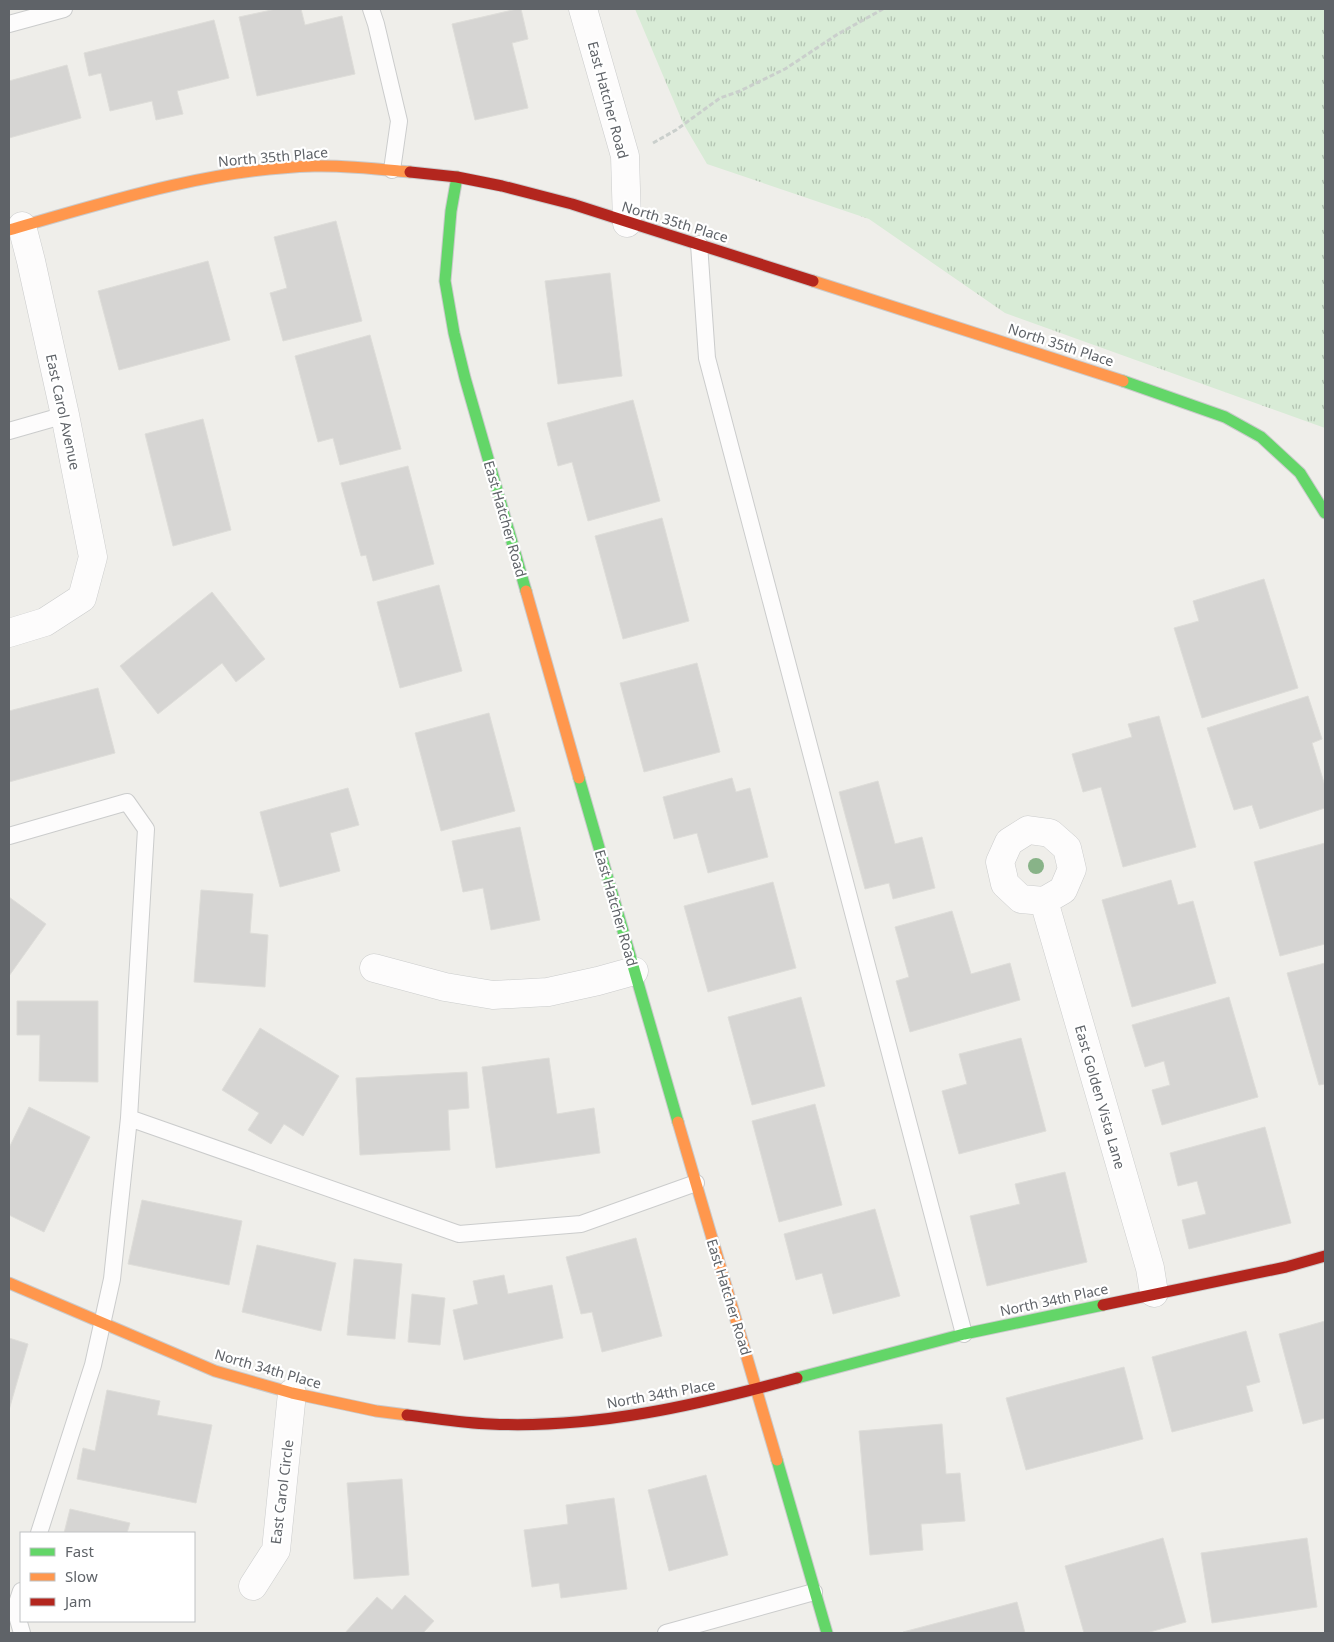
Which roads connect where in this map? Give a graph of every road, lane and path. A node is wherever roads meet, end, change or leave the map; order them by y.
1 (64, 9) edge
2 (371, 9) edge
3 (583, 9) edge
4 (883, 9) edge
5 (9, 24) edge
6 (625, 156) junction
7 (392, 170) junction
8 (457, 177) junction
9 (628, 223) junction
10 (15, 228) edge
11 (700, 244) junction
12 (65, 416) junction
13 (9, 432) edge
14 (1325, 513) edge
15 (9, 632) edge
16 (9, 836) edge
17 (1044, 901) dead end
18 (374, 968) dead end
19 (634, 971) junction
20 (129, 1118) junction
21 (696, 1183) junction
22 (1325, 1256) edge
23 (9, 1283) edge
24 (1154, 1293) junction
25 (103, 1322) junction
26 (964, 1334) junction
27 (756, 1388) junction
28 (292, 1393) junction
29 (40, 1532) edge
30 (253, 1586) dead end
31 (814, 1592) junction
32 (20, 1594) edge
33 (22, 1633) edge
34 (666, 1633) edge
35 (827, 1633) edge

1 - 5 lane
2 - 7 lane
3 - 6 street, East Hatcher Road
4 - 6 path
6 - 9 street, East Hatcher Road
7 - 8 street, North 35th Place
7 - 10 street, North 35th Place
8 - 9 street, North 35th Place
8 - 19 street, East Hatcher Road
9 - 11 street, North 35th Place
10 - 12 street, East Carol Avenue
11 - 14 street, North 35th Place
11 - 26 lane
12 - 13 lane
12 - 15 street, East Carol Avenue
16 - 20 lane
17 - 24 street, East Golden Vista Lane
18 - 19 street
19 - 21 street, East Hatcher Road
20 - 21 lane
20 - 25 lane
21 - 27 street, East Hatcher Road
22 - 24 street, North 34th Place
23 - 25 street, North 34th Place
24 - 26 street, North 34th Place
25 - 28 street, North 34th Place
25 - 29 lane
26 - 27 street, North 34th Place
27 - 28 street, North 34th Place
27 - 31 street, East Hatcher Road
28 - 30 street, East Carol Circle
31 - 34 lane
31 - 35 street, East Hatcher Road
32 - 33 lane

